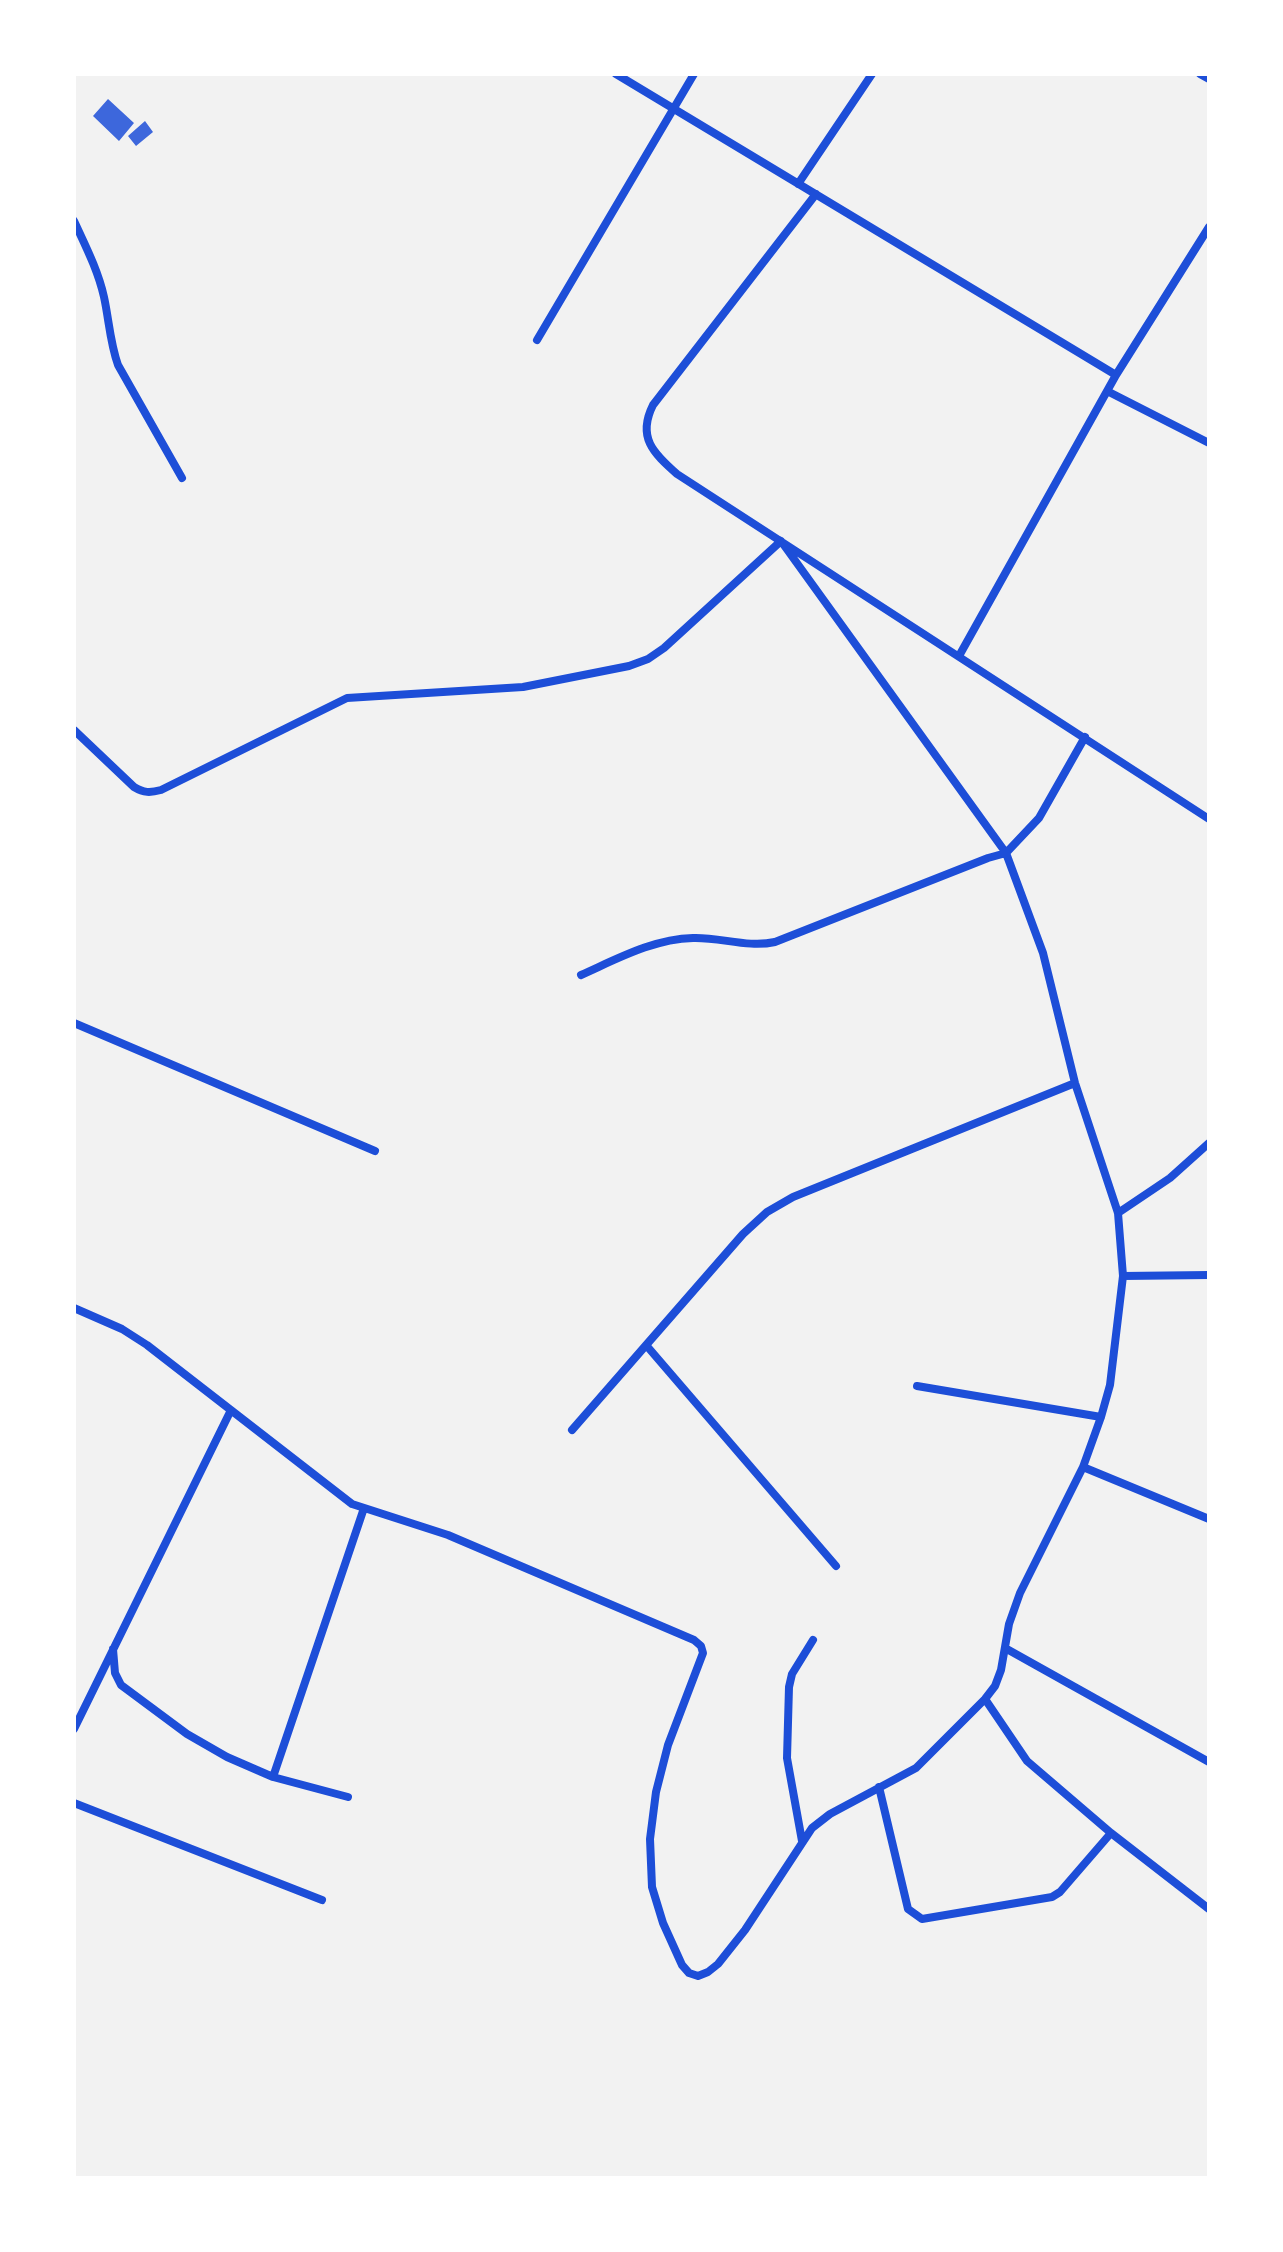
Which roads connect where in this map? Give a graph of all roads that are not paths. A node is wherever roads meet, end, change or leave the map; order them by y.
1 (616, 74) edge
2 (694, 74) edge
3 (872, 74) edge
4 (1200, 74) edge
5 (1209, 79) edge
6 (673, 109) junction
7 (798, 184) junction
8 (816, 194) junction
9 (74, 221) edge
10 (1209, 227) edge
11 (537, 340) dead end
12 (1116, 375) junction
13 (1107, 391) junction
14 (1209, 443) edge
15 (182, 478) dead end
16 (781, 541) junction
17 (959, 656) junction
18 (74, 730) edge
19 (1085, 737) junction
20 (1209, 819) edge
21 (1006, 853) junction
22 (581, 975) dead end
23 (74, 1023) edge
24 (1075, 1083) junction
25 (1209, 1143) edge
26 (375, 1151) dead end
27 (1118, 1213) junction
28 (1209, 1275) edge
29 (1123, 1276) junction
30 (74, 1308) edge
31 (646, 1345) junction
32 (917, 1386) dead end
33 (231, 1410) junction
34 (1101, 1417) junction
35 (572, 1430) dead end
36 (1083, 1467) junction
37 (364, 1508) junction
38 (1209, 1519) edge
39 (836, 1566) dead end
40 (813, 1640) dead end
41 (1005, 1648) junction
42 (113, 1649) junction
43 (985, 1699) junction
44 (74, 1729) edge
45 (1209, 1762) edge
46 (273, 1777) junction
47 (879, 1787) junction
48 (348, 1797) dead end
49 (74, 1803) edge
50 (1111, 1833) junction
51 (802, 1841) junction
52 (322, 1900) dead end
53 (1209, 1909) edge

1 - 6 street
2 - 6 street
3 - 7 street
4 - 5 street
6 - 7 street
6 - 11 street
7 - 8 street
8 - 12 street
8 - 16 street
9 - 15 street
10 - 12 street
12 - 13 street
13 - 14 street
13 - 17 street
16 - 17 street
16 - 18 street
16 - 21 street
17 - 19 street
19 - 20 street
19 - 21 street
21 - 22 street
21 - 24 street
23 - 26 street
24 - 27 street
24 - 31 street
25 - 27 street
27 - 29 street
28 - 29 street
29 - 34 street
30 - 33 street
31 - 35 street
31 - 39 street
32 - 34 street
33 - 37 street
33 - 42 street
34 - 36 street
36 - 38 street
36 - 41 street
37 - 46 street
37 - 51 street
40 - 51 street
41 - 43 street
41 - 45 street
42 - 44 street
42 - 46 street
43 - 47 street
43 - 50 street
46 - 48 street
47 - 50 street
47 - 51 street
49 - 52 street
50 - 53 street

